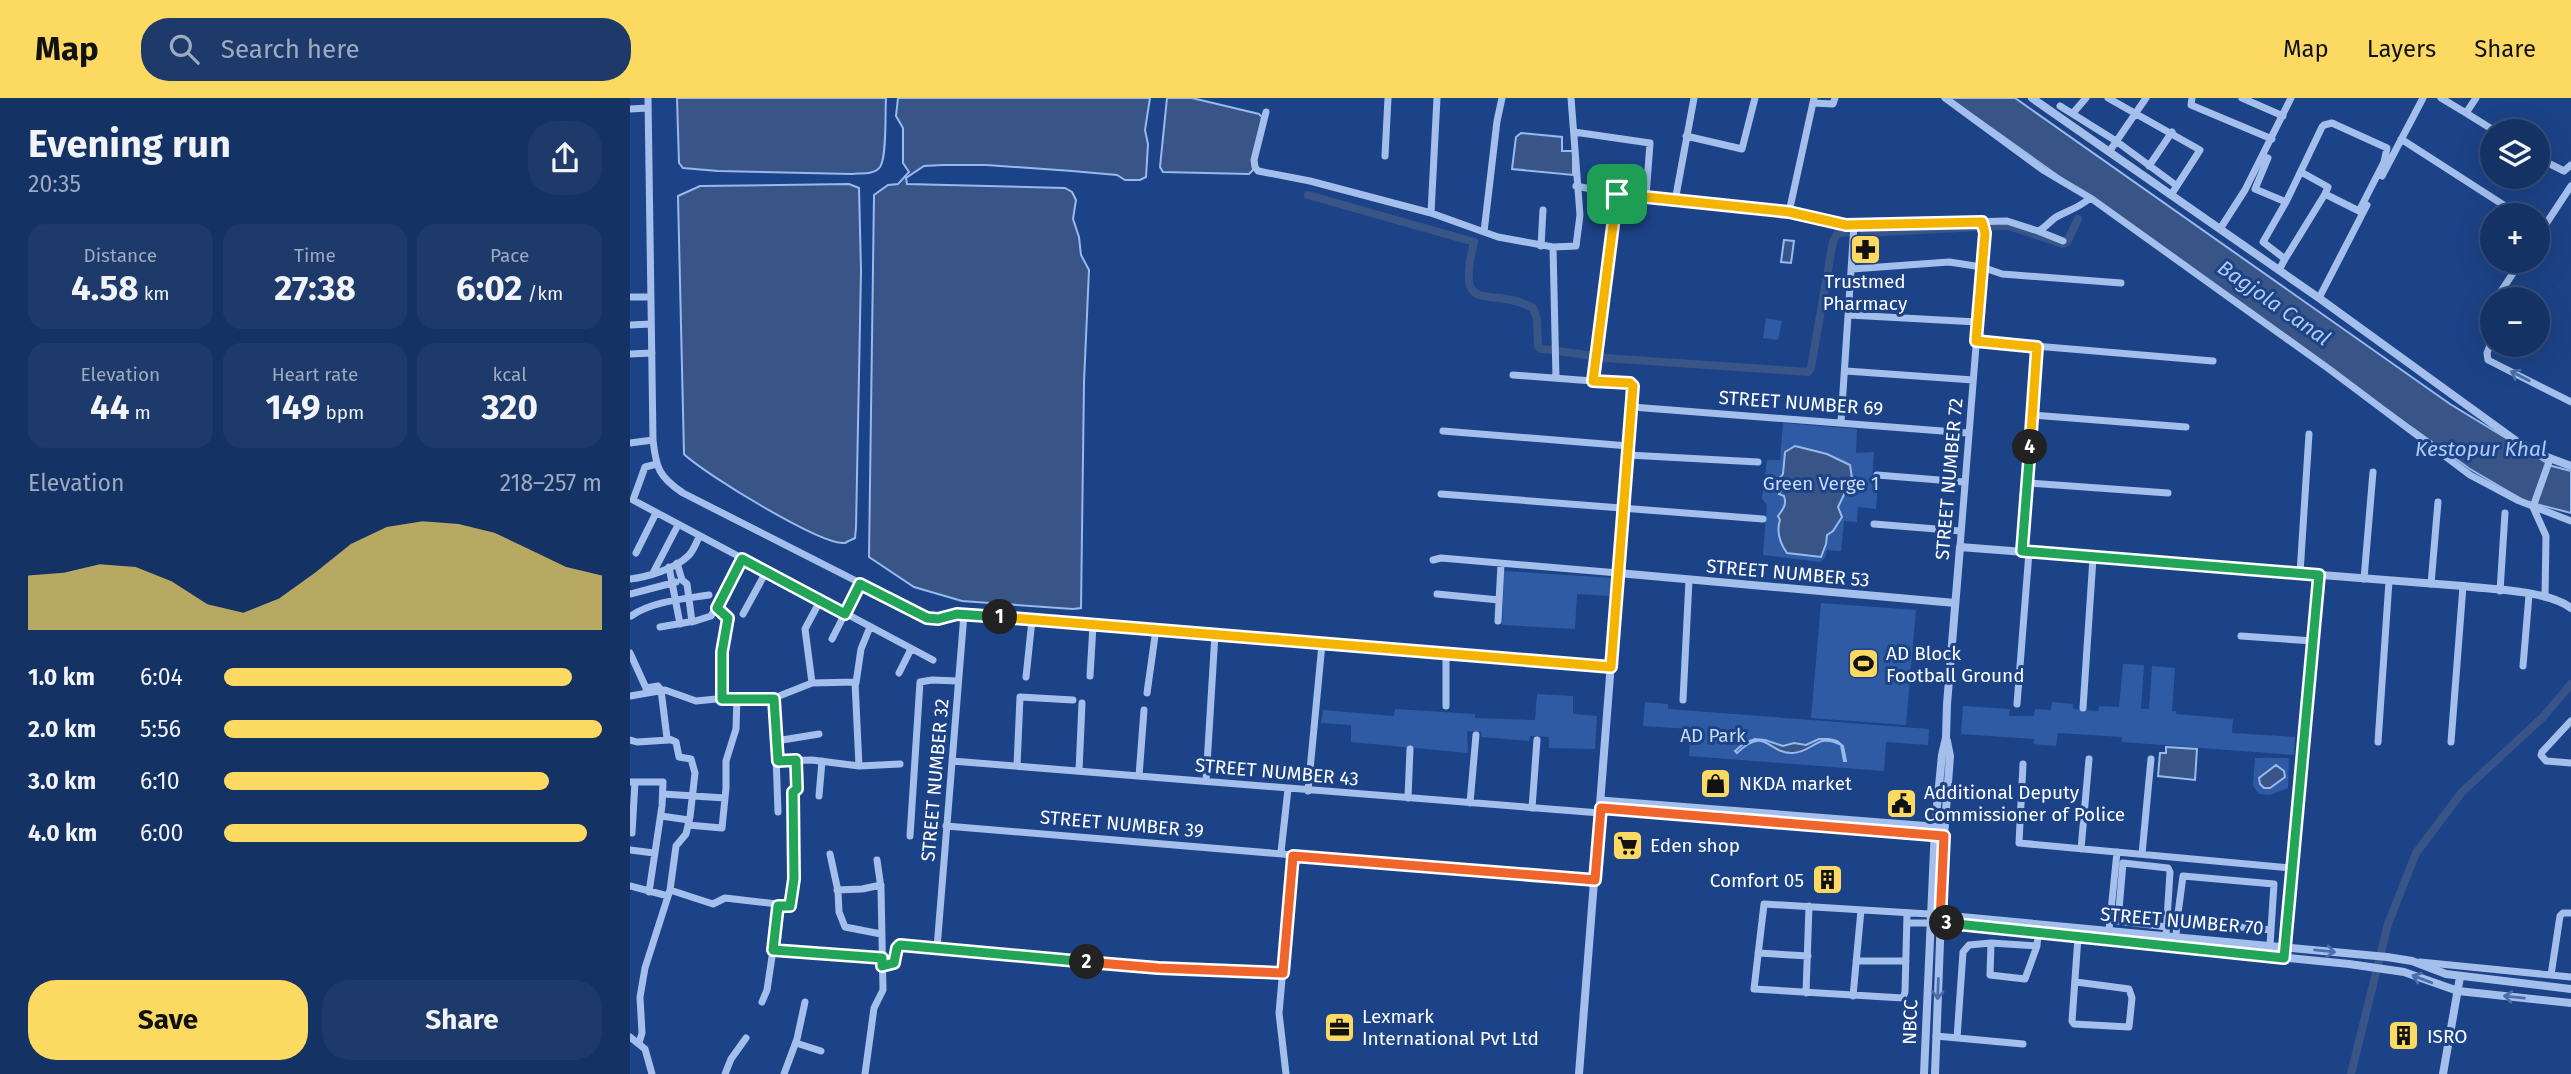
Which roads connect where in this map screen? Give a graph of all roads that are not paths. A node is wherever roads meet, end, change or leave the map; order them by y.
1 (648, 98) edge
2 (1388, 98) edge
3 (1437, 98) edge
4 (1502, 98) edge
5 (1571, 98) edge
6 (1694, 98) edge
7 (1755, 98) edge
8 (1835, 98) edge
9 (1945, 98) edge
10 (2032, 98) edge
11 (2086, 98) edge
12 (2108, 98) edge
13 (2146, 98) edge
14 (2192, 98) edge
15 (2242, 98) edge
16 (2291, 98) edge
17 (2423, 98) edge
18 (2441, 98) edge
19 (2476, 98) edge
20 (1814, 101) edge
21 (2062, 102) edge
22 (648, 108) junction
23 (630, 109) edge
24 (1266, 112) dead end
25 (2073, 113) junction
26 (2137, 113) junction
27 (2466, 113) junction
28 (2056, 115) junction
29 (2283, 116) junction
30 (2480, 122) edge
31 (1574, 132) junction
32 (2172, 132) junction
33 (1686, 136) junction
34 (2272, 139) junction
35 (2402, 139) junction
36 (2116, 141) junction
37 (2109, 152) junction
38 (1385, 156) dead end
39 (2268, 158) dead end
40 (2550, 164) edge
41 (2571, 165) edge
42 (2149, 166) junction
43 (2301, 172) junction
44 (1576, 186) junction
45 (2177, 186) junction
46 (2571, 186) edge
47 (1617, 194) junction
48 (2325, 194) junction
49 (2171, 195) junction
50 (1646, 197) junction
51 (2090, 198) junction
52 (1675, 201) junction
53 (2286, 202) junction
54 (2501, 203) edge
55 (1543, 210) dead end
56 (1789, 212) junction
57 (1431, 213) junction
58 (2550, 218) edge
59 (1982, 222) junction
60 (1854, 225) junction
61 (2220, 229) junction
62 (2038, 231) junction
63 (1484, 232) junction
64 (2063, 241) dead end
65 (2263, 242) junction
66 (1541, 246) junction
67 (1553, 247) junction
68 (2256, 254) junction
69 (2286, 259) junction
70 (1982, 267) junction
71 (1852, 270) junction
72 (2279, 270) junction
73 (2121, 283) dead end
74 (630, 297) edge
75 (651, 297) junction
76 (2319, 298) junction
77 (1849, 315) junction
78 (1977, 322) junction
79 (651, 324) junction
80 (630, 326) edge
81 (1976, 341) junction
82 (2037, 347) junction
83 (652, 353) junction
84 (630, 354) edge
85 (2488, 357) edge
86 (2213, 360) dead end
87 (1846, 371) junction
88 (1513, 375) dead end
89 (1556, 378) junction
90 (1973, 380) junction
91 (1593, 381) junction
92 (2571, 402) edge
93 (1632, 407) junction
94 (2032, 415) junction
95 (1841, 422) junction
96 (2186, 427) dead end
97 (1443, 431) dead end
98 (1968, 433) junction
99 (2309, 434) dead end
100 (653, 440) junction
101 (630, 443) edge
102 (1629, 446) junction
103 (1628, 455) junction
104 (2550, 458) junction
105 (1758, 462) dead end
106 (657, 464) junction
107 (2571, 466) edge
108 (2373, 471) dead end
109 (1877, 475) dead end
110 (1964, 482) junction
111 (2027, 483) junction
112 (2168, 493) dead end
113 (1441, 494) dead end
114 (2438, 502) dead end
115 (2533, 505) junction
116 (1624, 508) junction
117 (656, 513) junction
118 (2505, 513) dead end
119 (1763, 519) dead end
120 (2571, 521) edge
121 (1874, 524) dead end
122 (678, 525) junction
123 (1961, 531) junction
124 (699, 537) junction
125 (1960, 547) junction
126 (2025, 552) junction
127 (636, 553) dead end
128 (2093, 558) junction
129 (742, 559) junction
130 (1433, 560) dead end
131 (677, 563) junction
132 (1501, 564) junction
133 (669, 567) junction
134 (766, 572) junction
135 (653, 573) junction
136 (1618, 573) junction
137 (2300, 573) junction
138 (2319, 575) junction
139 (630, 579) edge
140 (2364, 579) junction
141 (682, 580) junction
142 (1689, 580) junction
143 (2389, 581) junction
144 (673, 583) junction
145 (860, 584) junction
146 (2433, 584) junction
147 (2463, 586) junction
148 (2500, 591) junction
149 (630, 594) edge
150 (1437, 594) dead end
151 (709, 595) dead end
152 (2529, 595) junction
153 (2545, 597) junction
154 (689, 598) junction
155 (1499, 600) junction
156 (677, 601) junction
157 (820, 601) junction
158 (1955, 603) junction
159 (717, 608) junction
160 (2571, 608) edge
161 (743, 614) dead end
162 (845, 614) junction
163 (631, 615) edge
164 (965, 615) junction
165 (1032, 620) junction
166 (1498, 621) dead end
167 (689, 622) dead end
168 (680, 624) junction
169 (1093, 625) junction
170 (660, 627) dead end
171 (870, 627) junction
172 (1156, 629) junction
173 (1215, 634) junction
174 (2242, 636) dead end
175 (832, 639) dead end
176 (2313, 641) junction
177 (1322, 644) junction
178 (911, 649) junction
179 (630, 653) edge
180 (1446, 654) junction
181 (933, 660) dead end
182 (2522, 666) dead end
183 (1611, 667) junction
184 (900, 673) dead end
185 (1090, 676) dead end
186 (1026, 677) dead end
187 (958, 681) junction
188 (812, 683) junction
189 (855, 684) junction
190 (661, 690) junction
191 (1147, 693) dead end
192 (630, 696) edge
193 (737, 698) junction
194 (722, 699) junction
195 (774, 699) junction
196 (1682, 700) dead end
197 (1073, 701) dead end
198 (1082, 703) dead end
199 (2017, 704) dead end
200 (1446, 706) dead end
201 (2083, 708) dead end
202 (1144, 710) dead end
203 (2571, 721) edge
204 (819, 734) dead end
205 (1476, 735) dead end
206 (630, 740) edge
207 (669, 740) junction
208 (1536, 740) dead end
209 (776, 741) junction
210 (2378, 742) dead end
211 (2451, 742) dead end
212 (1410, 749) dead end
213 (2089, 759) dead end
214 (2151, 759) dead end
215 (796, 760) junction
216 (778, 761) junction
217 (822, 761) junction
218 (952, 761) junction
219 (2571, 763) edge
220 (900, 764) dead end
221 (2023, 764) dead end
222 (859, 766) junction
223 (1017, 766) junction
224 (1079, 771) junction
225 (1139, 776) junction
226 (1206, 781) junction
227 (632, 782) edge
228 (1288, 789) junction
229 (1308, 791) junction
230 (663, 794) junction
231 (693, 794) junction
232 (819, 796) dead end
233 (725, 798) junction
234 (1408, 798) junction
235 (1470, 803) junction
236 (1601, 807) junction
237 (1532, 808) junction
238 (778, 812) dead end
239 (661, 816) junction
240 (689, 823) junction
241 (946, 825) junction
242 (1940, 831) junction
243 (632, 833) edge
244 (910, 836) dead end
245 (2081, 849) junction
246 (630, 850) edge
247 (1280, 852) junction
248 (2117, 852) junction
249 (654, 853) junction
250 (831, 854) dead end
251 (2142, 854) junction
252 (1293, 856) junction
253 (2194, 859) junction
254 (877, 860) dead end
255 (2120, 863) junction
256 (2276, 866) junction
257 (2291, 868) junction
258 (2193, 876) junction
259 (1595, 880) junction
260 (2274, 884) junction
261 (881, 885) junction
262 (630, 886) edge
263 (837, 890) junction
264 (649, 892) junction
265 (669, 893) junction
266 (778, 906) junction
267 (1809, 906) junction
268 (1861, 910) junction
269 (2571, 913) edge
270 (1907, 918) junction
271 (1929, 918) junction
272 (1940, 918) junction
273 (2177, 921) junction
274 (2109, 930) junction
275 (2271, 930) junction
276 (2166, 931) junction
277 (2038, 933) junction
278 (881, 934) junction
279 (2176, 936) junction
280 (2078, 937) junction
281 (1991, 943) junction
282 (2270, 945) junction
283 (2037, 946) junction
284 (2285, 947) junction
285 (937, 948) junction
286 (773, 950) junction
287 (1758, 953) junction
288 (1808, 956) junction
289 (2284, 958) junction
290 (1856, 961) junction
291 (1906, 961) junction
292 (2412, 961) junction
293 (882, 962) junction
294 (1283, 973) junction
295 (2551, 975) junction
296 (2460, 977) junction
297 (2571, 977) edge
298 (2076, 982) junction
299 (2571, 989) edge
300 (2458, 991) junction
301 (1806, 993) junction
302 (1853, 996) junction
303 (762, 1002) dead end
304 (805, 1002) dead end
305 (2571, 1003) edge
306 (1936, 1035) junction
307 (630, 1037) edge
308 (746, 1038) dead end
309 (1957, 1038) junction
310 (639, 1043) junction
311 (796, 1043) junction
312 (2023, 1044) dead end
313 (821, 1051) dead end
314 (652, 1074) edge
315 (725, 1074) edge
316 (784, 1074) edge
317 (865, 1074) edge
318 (1286, 1074) edge
319 (1579, 1074) edge
320 (1924, 1074) edge
321 (1935, 1074) edge
322 (2443, 1074) edge

1 - 22 street
2 - 38 street
3 - 57 street
4 - 63 street
5 - 31 street
6 - 33 street
7 - 33 street
8 - 20 street
9 - 51 street
10 - 28 street
11 - 25 street
12 - 26 street
13 - 26 street
14 - 34 street
15 - 29 street
16 - 29 street
17 - 35 street
18 - 27 street
19 - 27 street
20 - 56 street
21 - 25 street
21 - 28 street
22 - 23 street
22 - 75 street
24 - 57 street
25 - 36 street
26 - 32 street
26 - 36 street
27 - 30 street
28 - 37 street
29 - 34 street
31 - 44 street
31 - 50 street
32 - 42 street
32 - 45 street
33 - 52 street
34 - 61 street
35 - 54 street
35 - 76 street
36 - 37 street
36 - 42 street
37 - 49 street
39 - 53 street
40 - 41 street
42 - 45 street
43 - 48 street
43 - 48 street
43 - 53 street
44 - 47 street
44 - 67 street
45 - 49 street
46 - 58 street
47 - 50 street
47 - 91 street
48 - 69 street
49 - 61 street
50 - 52 street
51 - 62 street
51 - 115 street
52 - 56 street
53 - 65 street
55 - 66 street
56 - 60 street
57 - 63 street
59 - 60 street
59 - 62 street
59 - 70 street, STREET NUMBER 72
60 - 71 street
61 - 68 street
62 - 64 street
63 - 66 street
65 - 68 street
65 - 69 street
66 - 67 street
67 - 89 street
68 - 72 street
69 - 72 street
70 - 71 street
70 - 73 street
70 - 78 street, STREET NUMBER 72
71 - 77 street
72 - 76 street
74 - 75 street
75 - 79 street
76 - 104 street
77 - 78 street
77 - 87 street
78 - 81 street, STREET NUMBER 72
79 - 80 street
79 - 83 street
81 - 82 street
81 - 90 street, STREET NUMBER 72
82 - 86 street
82 - 94 street
83 - 84 street
83 - 100 street
92 -> 85 street
87 - 90 street
87 - 95 street
88 - 89 street
89 - 91 street
90 - 98 street, STREET NUMBER 72
91 - 93 street
93 - 95 street, STREET NUMBER 69
93 - 102 street
94 - 96 street
94 - 111 street
95 - 98 street, STREET NUMBER 69
97 - 102 street
98 - 110 street, STREET NUMBER 72
99 - 137 street
100 - 101 street
100 - 106 street
102 - 103 street
103 - 105 street
103 - 116 street
104 - 107 street
104 - 115 street
106 - 117 street
106 - 145 street
108 - 140 street
109 - 110 street
110 - 123 street, STREET NUMBER 72
111 - 112 street
111 - 126 street
113 - 116 street
114 - 146 street
115 - 120 street
115 - 153 street
116 - 119 street
116 - 136 street
117 - 122 street
117 - 127 street
118 - 148 street
121 - 123 street
122 - 124 street
122 - 135 street
123 - 125 street, STREET NUMBER 72
124 - 129 street
124 - 131 street
125 - 126 street
125 - 158 street, STREET NUMBER 72
126 - 128 street
126 - 199 street
128 - 137 street
128 - 201 street
129 - 134 street
129 - 159 street
130 - 132 street
131 - 133 street
131 - 141 street
132 - 136 street
132 - 155 street
133 - 135 street
133 - 144 street
134 - 157 street
134 - 161 street
135 - 139 street
136 - 142 street, STREET NUMBER 53
136 - 183 street
137 - 138 street
138 - 140 street
138 - 176 street
140 - 143 street
141 - 144 street
141 - 154 street
142 - 158 street, STREET NUMBER 53
142 - 196 street
143 - 146 street
143 - 210 street
144 - 149 street
144 - 156 street
145 - 162 street
145 - 164 street
146 - 147 street
147 - 148 street
147 - 211 street
148 - 152 street
150 - 155 street
151 - 154 street
152 - 153 street
152 - 182 street
153 - 160 street
154 - 156 street
154 - 159 street
155 - 166 street
156 - 163 street
156 - 168 street
157 - 162 street
157 - 188 street
158 - 242 street, STREET NUMBER 72
159 - 194 street
162 - 171 street
162 - 175 street
164 - 165 street
164 - 187 street, STREET NUMBER 32
165 - 169 street
165 - 186 street
167 - 168 street
168 - 170 street
169 - 172 street
169 - 185 street
171 - 178 street
171 - 189 street
172 - 173 street
172 - 191 street
173 - 177 street
173 - 226 street
174 - 176 street
176 - 257 street
177 - 180 street
177 - 229 street
178 - 181 street
178 - 184 street
179 - 190 street
180 - 183 street
180 - 200 street
183 - 236 street
187 - 218 street, STREET NUMBER 32
187 - 244 street
188 - 189 street
188 - 195 street
189 - 222 street
190 - 192 street
190 - 194 street
190 - 207 street
193 - 194 street
193 - 195 street
193 - 233 street
195 - 209 street
197 - 223 street
198 - 224 street
202 - 225 street
203 - 219 street
204 - 209 street
205 - 235 street
206 - 207 street
207 - 231 street
208 - 237 street
209 - 216 street
212 - 234 street
213 - 245 street
214 - 251 street
215 - 216 street
215 - 217 street
215 - 266 street
216 - 238 street
217 - 222 street
217 - 232 street
218 - 223 street, STREET NUMBER 43
218 - 241 street, STREET NUMBER 32
220 - 222 street
221 - 245 street
223 - 224 street, STREET NUMBER 43
224 - 225 street, STREET NUMBER 43
225 - 226 street, STREET NUMBER 43
226 - 228 street, STREET NUMBER 43
227 - 230 street
227 - 243 street
228 - 229 street, STREET NUMBER 43
228 - 247 street
229 - 234 street, STREET NUMBER 43
230 - 231 street
230 - 239 street
231 - 233 street
231 - 240 street
233 - 240 street
234 - 235 street, STREET NUMBER 43
235 - 237 street, STREET NUMBER 43
236 - 237 street, STREET NUMBER 43
236 - 242 street, STREET NUMBER 43
236 - 259 street
239 - 240 street
239 - 249 street
240 - 265 street
241 - 247 street, STREET NUMBER 39
241 - 285 street, STREET NUMBER 32
242 - 271 street, NBCC
242 - 272 street
245 - 248 street
246 - 249 street
247 - 252 street, STREET NUMBER 39
248 - 251 street
248 - 255 street
249 - 264 street
250 - 263 street
251 - 253 street
252 - 259 street, STREET NUMBER 39
252 - 294 street
253 - 256 street
253 - 258 street
254 - 261 street
255 - 274 street
255 - 276 street
255 - 276 street
256 - 257 street
256 - 260 street
257 - 284 street
258 - 260 street
258 - 273 street
259 - 319 street
260 - 275 street
261 - 263 street
261 - 278 street
262 - 264 street
263 - 278 street
264 - 265 street
265 - 266 street
265 - 310 street
266 - 286 street
267 - 268 street
267 - 287 street
267 - 288 street
268 - 270 street
268 - 290 street
269 - 295 street
270 - 271 street
270 - 291 street
271 - 272 street, STREET NUMBER 70
271 - 320 street, NBCC
272 - 274 street, STREET NUMBER 70
272 - 277 street, STREET NUMBER 70
272 -> 306 street
273 - 275 street
273 - 279 street
274 - 276 street, STREET NUMBER 70
275 - 282 street
276 - 279 street, STREET NUMBER 70
277 - 280 street, STREET NUMBER 70
277 - 283 street
278 - 293 street
279 - 282 street, STREET NUMBER 70
280 - 289 street, STREET NUMBER 70
280 - 298 street
281 - 283 street
281 - 283 street
281 - 309 street
282 - 284 street, STREET NUMBER 70
284 - 289 street
284 -> 292 street, STREET NUMBER 70
285 - 293 street
285 - 294 street
286 - 293 street
286 - 303 street
287 - 288 street
287 - 301 street
288 - 301 street
300 -> 289 street, STREET NUMBER 70
290 - 291 street
290 - 302 street
291 - 302 street
292 - 295 street
292 - 296 street, STREET NUMBER 70
293 - 317 street
294 - 318 street
295 - 297 street
296 - 299 street, STREET NUMBER 70
296 - 300 street
298 - 298 street
305 -> 300 street, STREET NUMBER 70
300 - 322 street
301 - 302 street
304 - 311 street
306 - 309 street
306 - 321 street
307 - 310 street
308 - 315 street
309 - 312 street
310 - 314 street
311 - 313 street
311 - 316 street

